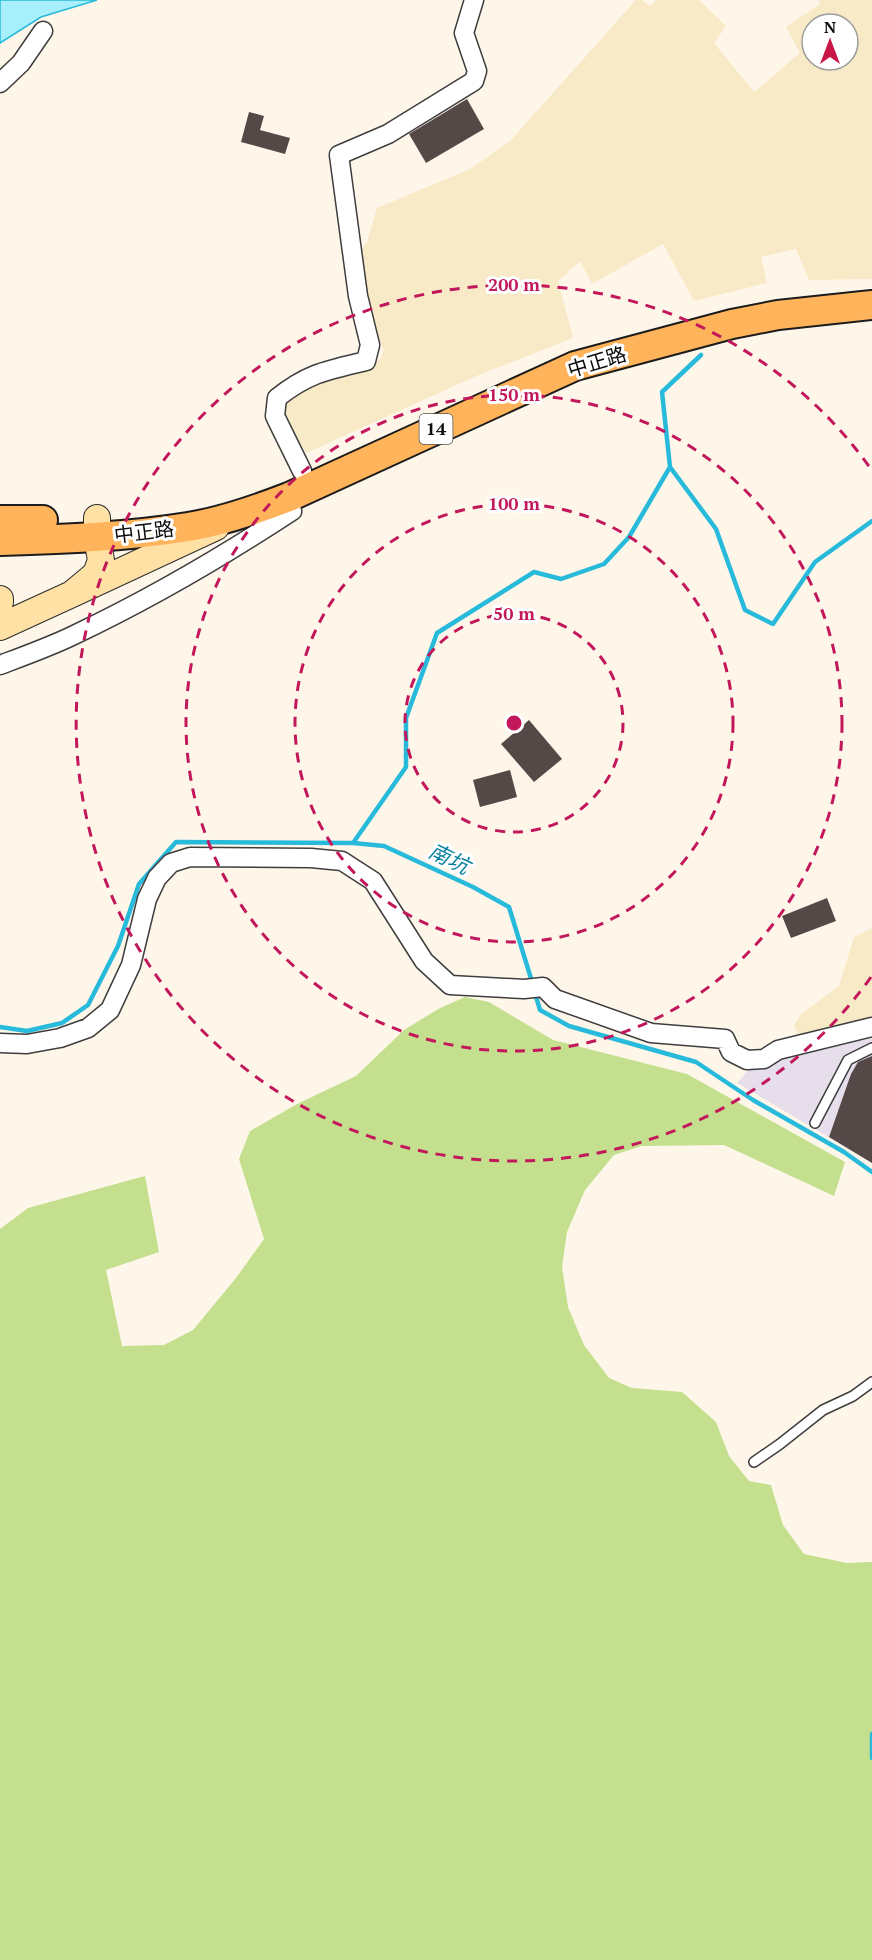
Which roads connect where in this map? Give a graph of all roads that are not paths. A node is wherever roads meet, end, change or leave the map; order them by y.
1 (474, 0) edge
2 (44, 31) dead end
3 (0, 83) edge
4 (872, 285) edge
5 (872, 305) edge
6 (302, 471) junction
7 (289, 497) junction
8 (255, 509) junction
9 (0, 520) edge
10 (97, 528) junction
11 (0, 541) edge
12 (72, 594) junction
13 (0, 627) edge
14 (0, 665) edge
15 (872, 1027) edge
16 (0, 1043) edge
17 (872, 1048) edge
18 (815, 1123) dead end
19 (872, 1382) edge
20 (754, 1462) dead end

1 - 6 street
2 - 3 street
4 - 6 main road, 中正路 / 14
5 - 7 main road, 中正路 / 14
6 - 10 main road, 中正路 / 14
7 - 8 main road, 中正路 / 14
7 - 14 street
8 - 10 main road, 中正路 / 14
8 - 12 street
9 - 10 main road, 中正路 / 14
10 - 11 main road, 中正路 / 14
10 - 12 street, 中正路
12 - 13 street, 中正路
15 - 16 street
17 - 18 lane
19 - 20 lane

